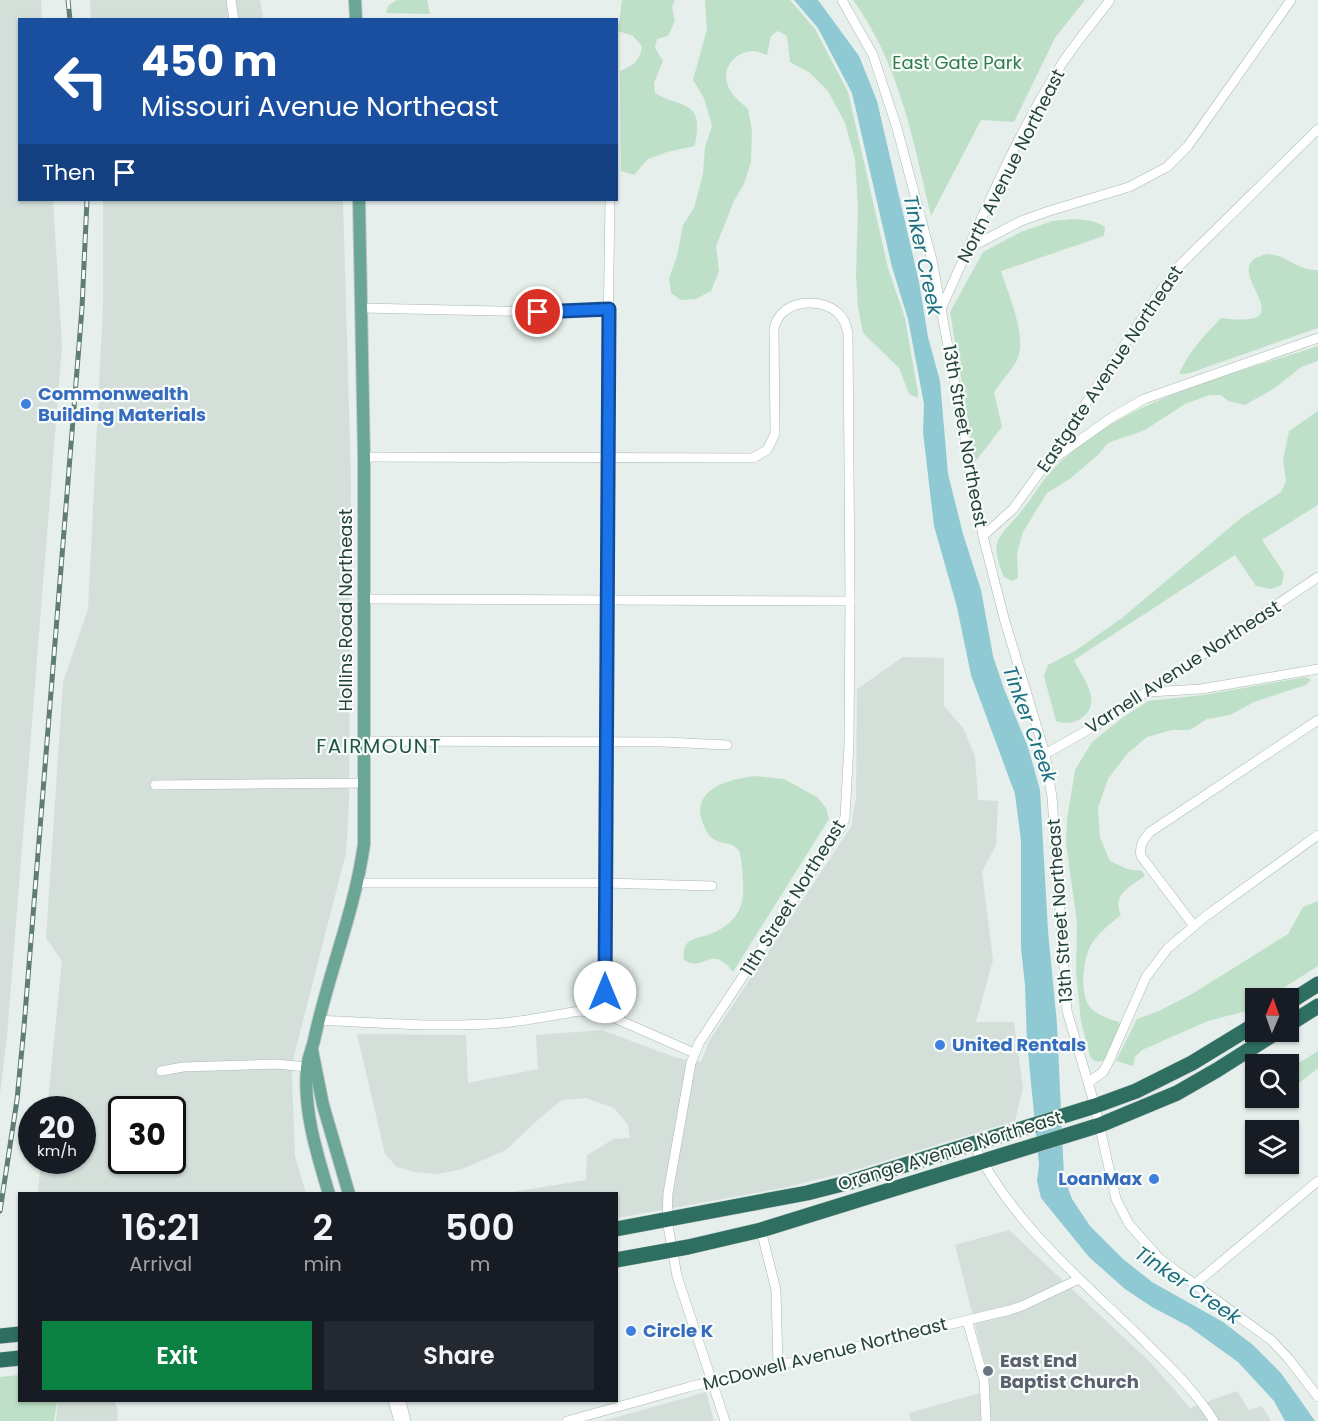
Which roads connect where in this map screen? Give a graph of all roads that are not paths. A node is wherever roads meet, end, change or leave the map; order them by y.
1 (231, 0) edge
2 (356, 0) edge
3 (842, 0) edge
4 (1110, 0) edge
5 (1291, 0) edge
6 (234, 18) edge
7 (356, 18) edge
8 (1318, 129) edge
9 (359, 201) edge
10 (610, 201) edge
11 (969, 248) junction
12 (942, 307) junction
13 (362, 308) junction
14 (609, 309) junction
15 (1318, 338) edge
16 (364, 457) junction
17 (608, 457) junction
18 (1045, 465) junction
19 (983, 536) junction
20 (1318, 577) edge
21 (365, 599) junction
22 (607, 599) junction
23 (850, 601) junction
24 (1318, 669) edge
25 (1145, 693) junction
26 (1318, 720) edge
27 (364, 741) junction
28 (606, 742) junction
29 (727, 745) dead end
30 (1045, 754) junction
31 (364, 783) junction
32 (155, 785) dead end
33 (1318, 835) edge
34 (357, 883) junction
35 (605, 883) junction
36 (712, 886) dead end
37 (1194, 926) junction
38 (1318, 984) edge
39 (1299, 996) edge
40 (1318, 1006) edge
41 (605, 1014) junction
42 (1299, 1018) edge
43 (318, 1020) junction
44 (1245, 1031) edge
45 (1261, 1042) edge
46 (312, 1049) junction
47 (694, 1053) junction
48 (307, 1067) junction
49 (161, 1071) dead end
50 (1089, 1082) junction
51 (1095, 1106) junction
52 (1100, 1125) junction
53 (973, 1143) junction
54 (982, 1162) junction
55 (1318, 1181) edge
56 (328, 1192) edge
57 (348, 1192) edge
58 (667, 1220) junction
59 (618, 1229) edge
60 (761, 1230) junction
61 (672, 1250) junction
62 (618, 1260) edge
63 (1079, 1280) junction
64 (1195, 1284) junction
65 (967, 1320) junction
66 (18, 1334) edge
67 (0, 1336) edge
68 (18, 1358) edge
69 (0, 1360) edge
70 (778, 1365) junction
71 (713, 1381) junction
72 (1317, 1394) edge
73 (393, 1402) edge
74 (400, 1402) edge
75 (399, 1421) edge
76 (406, 1421) edge
77 (567, 1421) edge
78 (725, 1421) edge
79 (986, 1421) edge
80 (1214, 1421) edge

1 - 6 street
2 - 7 main road
3 - 12 street, 13th Street Northeast
4 - 11 street, North Avenue Northeast
5 - 11 street
8 - 18 street, Eastgate Avenue Northeast
9 - 13 main road, Hollins Road Northeast
10 - 14 street
11 - 12 street, North Avenue Northeast
12 - 19 street, 13th Street Northeast
13 - 14 street
13 - 16 main road, Hollins Road Northeast
14 - 17 street
15 - 18 street
16 - 17 street
16 - 21 main road, Hollins Road Northeast
17 - 22 street
17 - 23 street, 11th Street Northeast
18 - 19 street, Eastgate Avenue Northeast
19 - 30 street, 13th Street Northeast
20 - 25 street, Varnell Avenue Northeast
21 - 22 street
21 - 27 main road, Hollins Road Northeast
22 - 23 street
22 - 28 street
23 - 47 street, 11th Street Northeast
24 - 25 street
25 - 30 street, Varnell Avenue Northeast
26 - 37 street
27 - 28 street
27 - 31 main road, Hollins Road Northeast
28 - 29 street
28 - 35 street
30 - 50 street, 13th Street Northeast
31 - 32 street
31 - 34 main road, Hollins Road Northeast
33 - 37 street
34 - 35 street
34 - 43 main road, Hollins Road Northeast
35 - 36 street
35 - 41 street
37 - 50 street
38 - 39 highway
40 - 42 highway
41 - 43 street
41 - 47 street
43 - 46 main road, Hollins Road Northeast
44 - 51 highway, Orange Avenue Northeast
45 - 52 highway, Orange Avenue Northeast
46 - 48 main road, Hollins Road Northeast
46 - 57 main road, Hollins Road Northeast
47 - 58 street, 11th Street Northeast
48 - 49 street
48 - 56 main road, Hollins Road Northeast
50 - 51 street, 13th Street Northeast
51 - 52 street, 13th Street Northeast
51 - 53 highway, Orange Avenue Northeast
52 - 54 highway, Orange Avenue Northeast
52 - 64 street, 13th Street Northeast
53 - 54 street
53 - 58 highway, Orange Avenue Northeast
54 - 60 highway, Orange Avenue Northeast
54 - 63 street
55 - 64 street
58 - 59 highway, Orange Avenue Northeast
58 - 61 street, 11th Street Northeast
60 - 61 highway, Orange Avenue Northeast
60 - 70 street
61 - 62 highway, Orange Avenue Northeast
61 - 71 street, 11th Street Northeast
63 - 65 street, McDowell Avenue Northeast
63 - 80 street
64 - 72 street, 13th Street Northeast
65 - 70 street, McDowell Avenue Northeast
65 - 79 street
66 - 67 highway
68 - 69 highway
70 - 71 street, McDowell Avenue Northeast
71 - 77 street, McDowell Avenue Northeast
71 - 78 street, 11th Street Northeast
73 - 75 street
74 - 76 street

